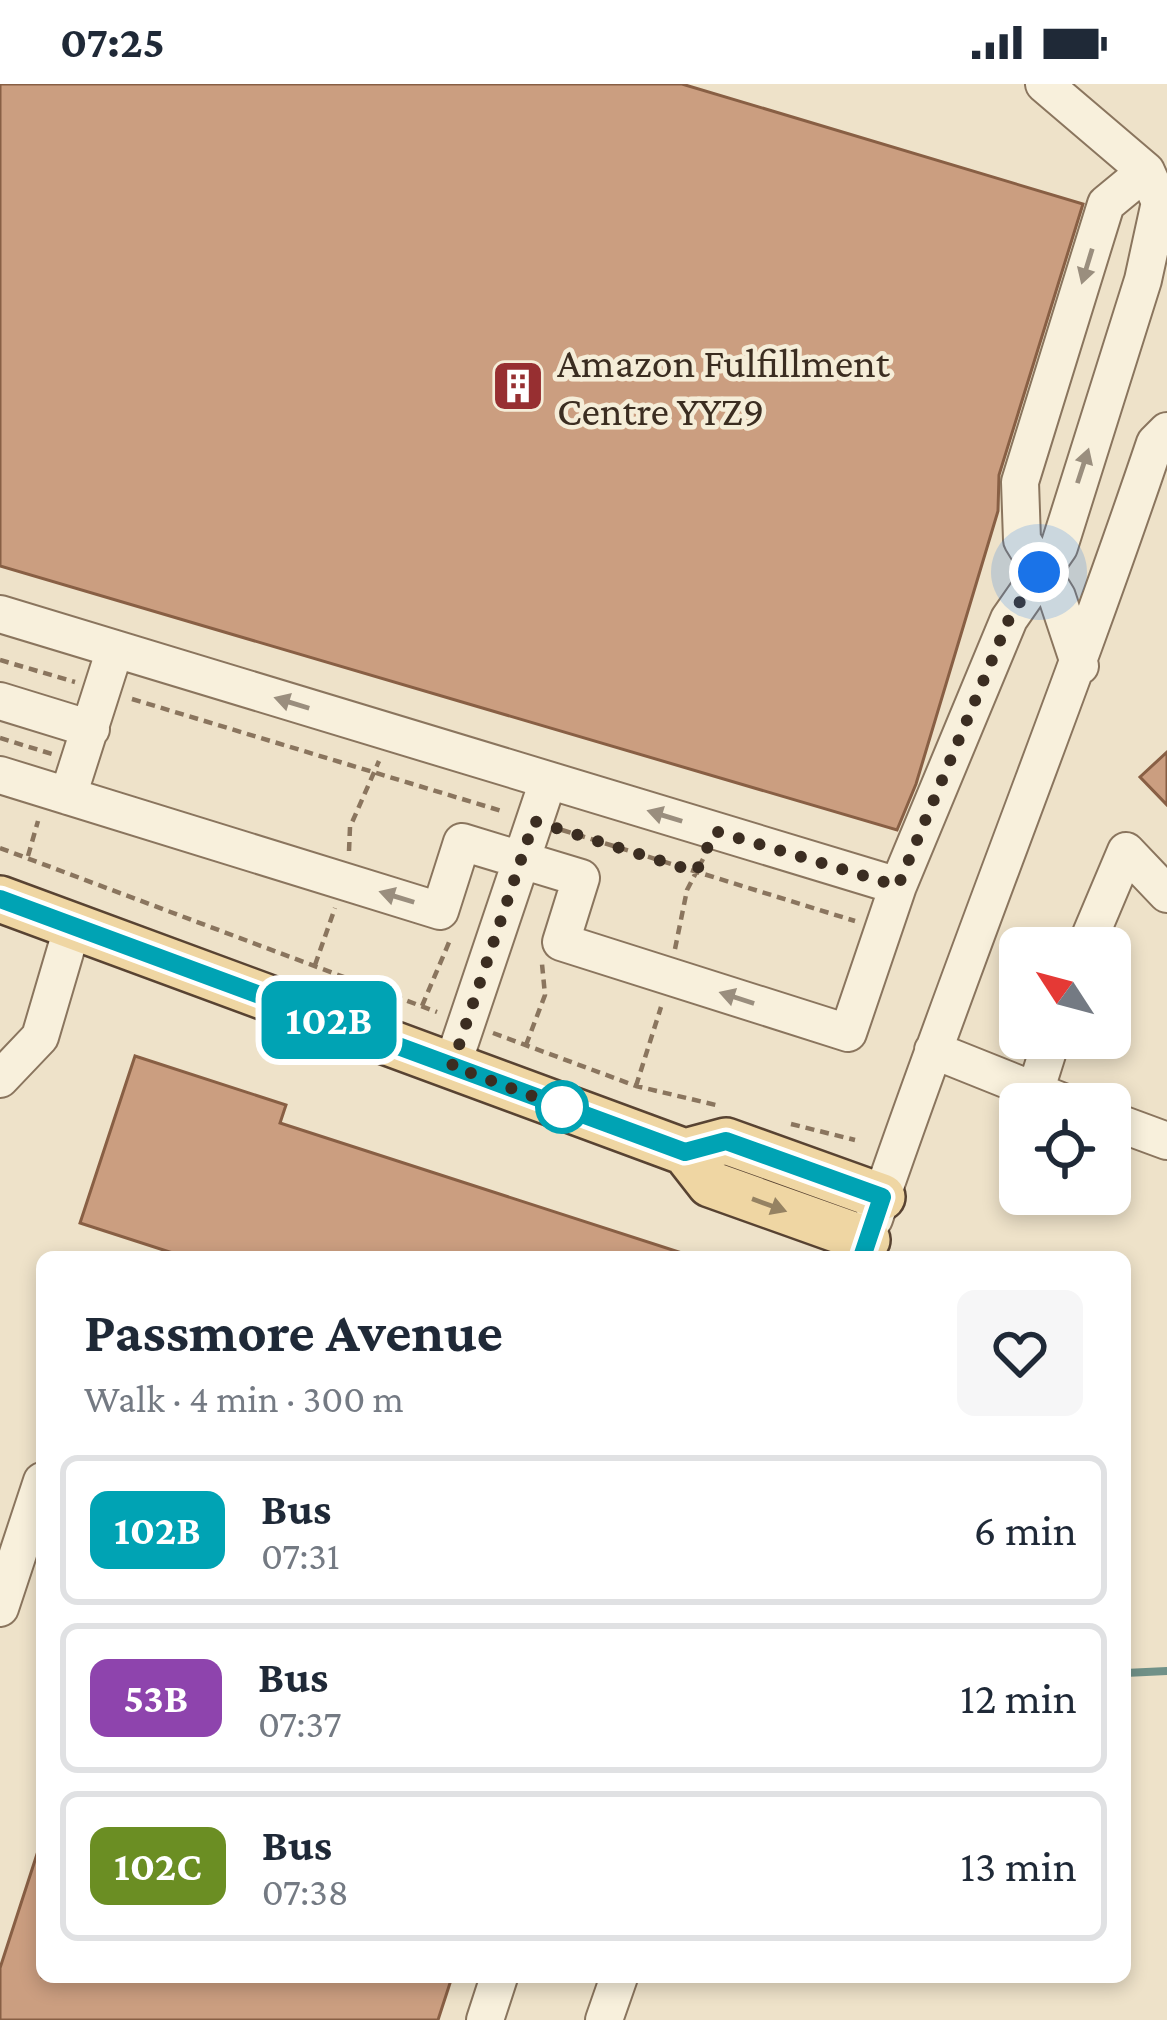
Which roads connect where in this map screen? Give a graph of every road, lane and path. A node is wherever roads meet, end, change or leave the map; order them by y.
1 (1044, 84) edge
2 (1146, 171) junction
3 (1167, 430) edge
4 (1039, 572) junction
5 (0, 614) edge
6 (115, 649) junction
7 (0, 660) edge
8 (1080, 666) junction
9 (102, 690) junction
10 (0, 701) edge
11 (91, 729) junction
12 (393, 734) junction
13 (0, 739) edge
14 (56, 755) dead end
15 (372, 772) junction
16 (0, 775) edge
17 (548, 781) junction
18 (68, 796) junction
19 (534, 821) junction
20 (715, 831) junction
21 (0, 848) edge
22 (521, 860) junction
23 (696, 872) junction
24 (344, 880) junction
25 (898, 886) junction
26 (1167, 894) edge
27 (0, 899) edge
28 (73, 925) junction
29 (1094, 927) edge
30 (884, 929) junction
31 (315, 965) junction
32 (670, 977) junction
33 (467, 1023) junction
34 (933, 1050) junction
35 (452, 1066) junction
36 (0, 1079) edge
37 (1014, 1083) edge
38 (636, 1085) junction
39 (724, 1107) dead end
40 (789, 1124) dead end
41 (1131, 1128) edge
42 (855, 1140) dead end
43 (1167, 1141) edge
44 (685, 1152) junction
45 (882, 1197) junction
46 (864, 1249) edge
47 (36, 1498) edge
48 (0, 1608) edge
49 (497, 1983) edge
50 (617, 1983) edge
51 (485, 2020) edge
52 (604, 2020) edge

1 - 2 street
4 -> 2 street
2 -> 4 street
3 - 8 street
4 - 8 street
4 - 25 street
5 - 6 street
6 - 9 street
12 -> 6 street
7 - 9 path
8 - 34 street
9 - 11 street
9 - 15 path
10 - 11 street
11 - 18 street
12 - 15 path
12 - 17 street
13 - 14 path
15 - 19 path
15 - 24 path
16 - 18 street
17 - 19 street
20 -> 17 street
18 - 24 street
19 - 22 street
19 - 23 path
20 - 23 path
20 - 25 street
21 - 31 path
22 -> 24 street
22 - 32 street
22 - 33 street
23 - 30 path
23 - 32 path
24 - 31 path
25 - 30 street
26 - 29 street
27 - 28 main road
28 - 35 main road
28 - 36 street
30 -> 32 street
31 - 33 path
32 - 38 path
33 - 35 street
33 - 38 path
34 - 37 street
34 - 45 street
35 - 44 main road
38 - 39 path
40 - 42 path
41 - 43 street
44 - 45 main road
44 -> 46 main road
45 - 46 street
47 - 48 street
49 - 51 street
50 - 52 street

